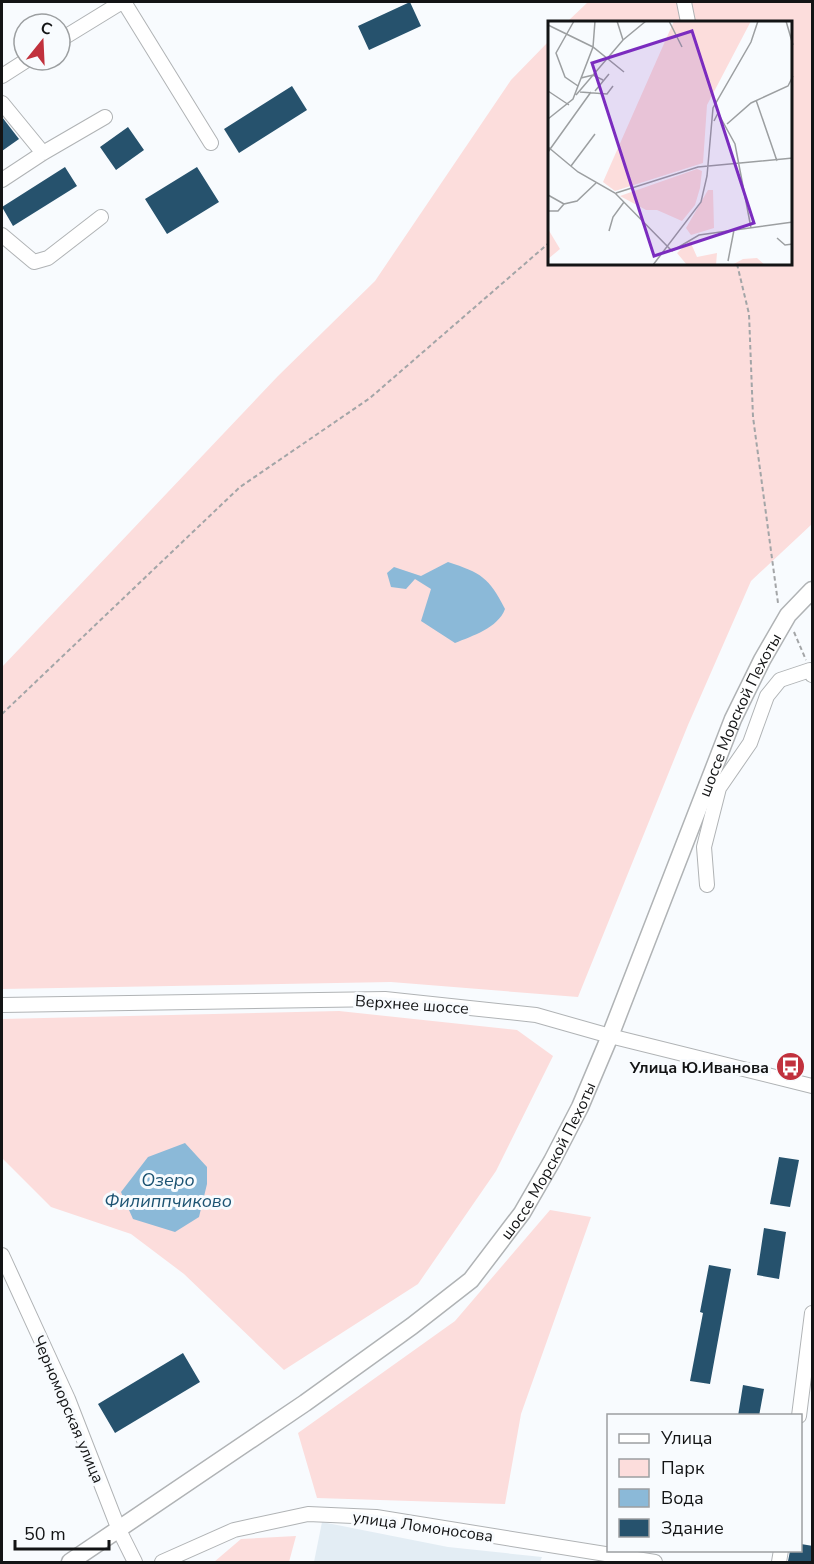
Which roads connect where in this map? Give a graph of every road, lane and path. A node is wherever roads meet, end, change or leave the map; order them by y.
1 (123, 2) edge
2 (684, 2) edge
3 (688, 21) edge
4 (72, 33) edge
5 (2, 103) edge
6 (105, 117) dead end
7 (211, 142) dead end
8 (43, 153) junction
9 (2, 180) edge
10 (101, 217) dead end
11 (2, 235) edge
12 (548, 244) edge
13 (737, 266) edge
14 (813, 590) edge
15 (780, 608) dead end
16 (791, 625) dead end
17 (811, 672) edge
18 (2, 714) edge
19 (707, 885) dead end
20 (2, 1005) edge
21 (610, 1036) junction
22 (813, 1086) edge
23 (2, 1255) edge
24 (813, 1313) edge
25 (799, 1414) edge
26 (119, 1530) junction
27 (648, 1562) edge
28 (70, 1563) edge
29 (135, 1563) edge
30 (162, 1563) edge

1 - 4 street
1 - 7 street
2 - 3 street
5 - 8 street
6 - 8 street
8 - 9 street
10 - 11 street
12 - 18 path
13 - 15 path
14 - 21 main road, шоссе Морской Пехоты
16 - 17 path
17 - 19 street
20 - 21 street, Верхнее шоссе
21 - 22 street, Верхнее шоссе
21 - 26 main road, шоссе Морской Пехоты
23 - 26 street, Черноморская улица
24 - 25 street
26 - 28 main road, шоссе Морской Пехоты
26 - 29 street, Черноморская улица
27 - 30 street, улица Ломоносова

